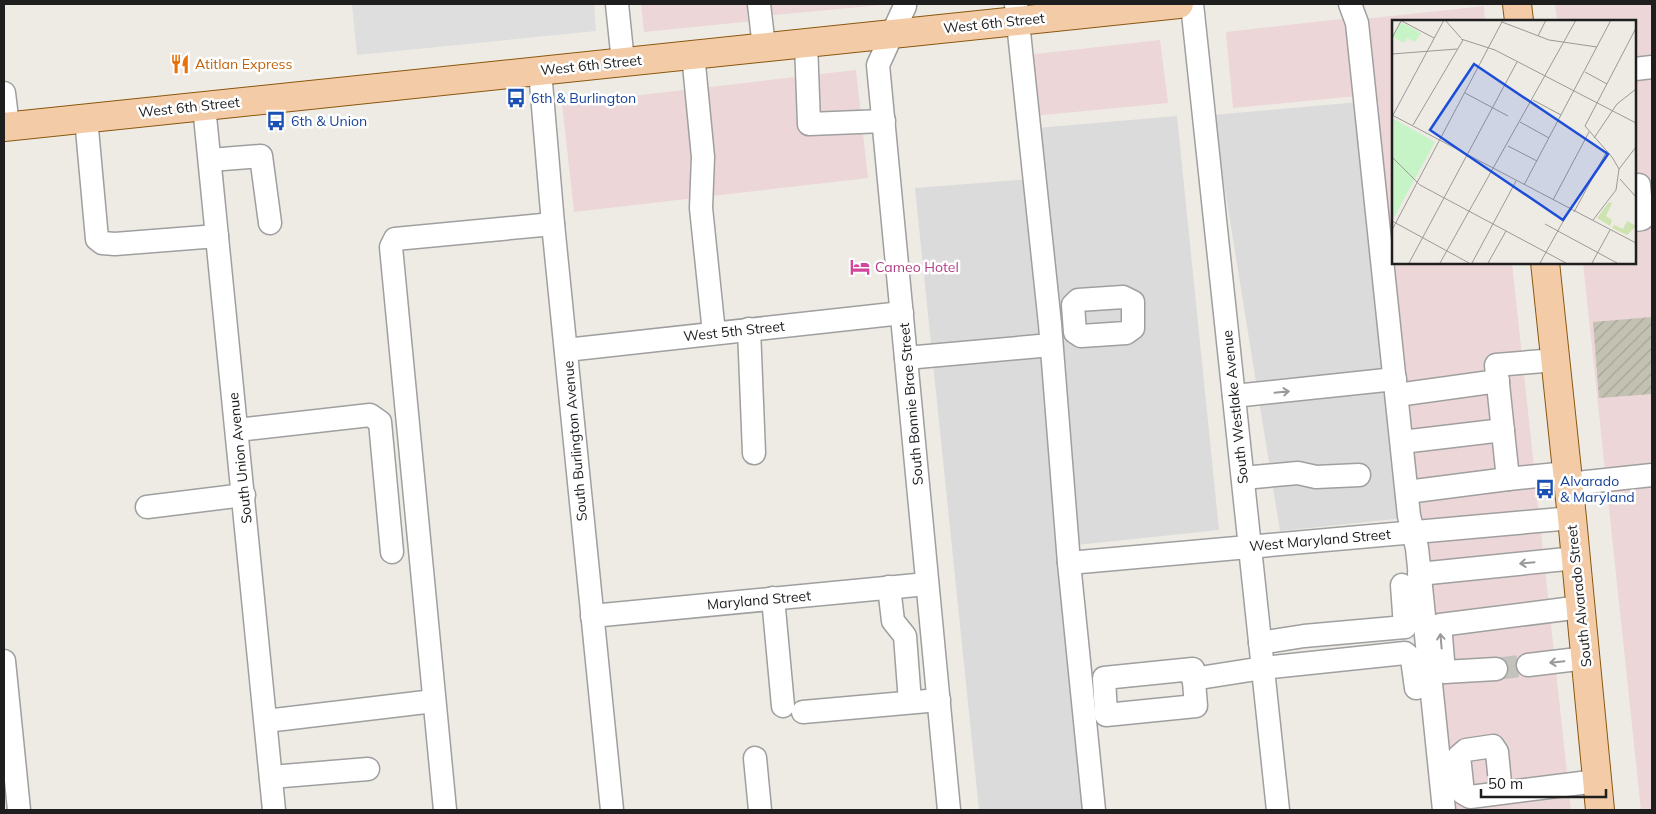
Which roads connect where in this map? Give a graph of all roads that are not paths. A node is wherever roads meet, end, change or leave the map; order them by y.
1 (617, 4) edge
2 (759, 4) edge
3 (904, 4) edge
4 (1179, 4) edge
5 (1192, 4) edge
6 (1350, 4) edge
7 (1517, 4) edge
8 (1050, 10) edge
9 (1016, 12) edge
10 (1519, 20) edge
11 (892, 34) junction
12 (806, 43) junction
13 (764, 47) junction
14 (693, 54) junction
15 (623, 62) junction
16 (1652, 67) edge
17 (1636, 69) edge
18 (540, 71) junction
19 (4, 93) edge
20 (204, 106) junction
21 (86, 118) junction
22 (884, 121) junction
23 (6, 126) edge
24 (210, 160) junction
25 (1636, 186) edge
26 (1636, 220) edge
27 (270, 223) dead end
28 (553, 224) junction
29 (217, 236) junction
30 (1545, 264) edge
31 (902, 313) junction
32 (1073, 321) dead end
33 (749, 329) junction
34 (714, 333) junction
35 (1050, 335) junction
36 (566, 350) junction
37 (906, 358) junction
38 (1555, 360) junction
39 (1498, 381) junction
40 (1396, 387) junction
41 (1234, 396) junction
42 (237, 430) junction
43 (1503, 430) junction
44 (1402, 442) junction
45 (754, 453) dead end
46 (1360, 475) dead end
47 (1652, 475) edge
48 (1243, 478) junction
49 (1568, 478) junction
50 (1508, 479) junction
51 (1407, 492) junction
52 (244, 495) junction
53 (147, 507) dead end
54 (1572, 518) junction
55 (1413, 532) junction
56 (1251, 547) junction
57 (392, 552) dead end
58 (1576, 558) junction
59 (1068, 563) junction
60 (1410, 579) junction
61 (927, 584) junction
62 (889, 587) junction
63 (773, 598) junction
64 (1580, 608) junction
65 (592, 616) junction
66 (932, 634) junction
67 (905, 636) junction
68 (1260, 643) junction
69 (1586, 658) junction
70 (4, 660) edge
71 (1528, 665) tunnel mouth
72 (1263, 668) junction
73 (1496, 669) tunnel mouth
74 (1193, 679) dead end
75 (6, 697) edge
76 (939, 700) junction
77 (434, 701) junction
78 (910, 702) junction
79 (266, 721) junction
80 (1421, 734) dead end
81 (755, 758) dead end
82 (368, 769) dead end
83 (271, 777) junction
84 (1597, 781) junction
85 (1501, 793) dead end
86 (19, 810) edge
87 (274, 810) edge
88 (445, 810) edge
89 (612, 810) edge
90 (760, 810) edge
91 (949, 810) edge
92 (1094, 810) edge
93 (1278, 810) edge
94 (1444, 810) edge
95 (1600, 810) edge

1 - 15 street
2 - 13 street
3 - 11 street, South Bonnie Brae Street
4 - 8 main road, West 6th Street
5 - 41 street, South Westlake Avenue
6 - 40 street
7 - 10 main road
8 - 9 main road, West 6th Street
9 - 11 main road, West 6th Street
9 - 35 street
11 - 12 main road, West 6th Street
11 - 22 street, South Bonnie Brae Street
12 - 13 main road, West 6th Street
12 - 22 street
13 - 14 main road, West 6th Street
14 - 15 main road, West 6th Street
14 - 34 street
15 - 18 main road, West 6th Street
16 - 17 street
18 - 20 main road, West 6th Street
18 - 28 street, South Burlington Avenue
19 - 23 street
20 - 21 main road, West 6th Street
20 - 24 street, South Union Avenue
21 - 23 main road, West 6th Street
21 - 29 street
22 - 31 street, South Bonnie Brae Street
24 - 27 street
24 - 29 street, South Union Avenue
25 - 26 street
28 - 36 street, South Burlington Avenue
28 - 77 street
29 - 42 street, South Union Avenue
30 - 38 main road, South Alvarado Street
31 - 33 street, West 5th Street
31 - 37 street, South Bonnie Brae Street
32 - 35 street
33 - 34 street, West 5th Street
33 - 45 street
34 - 36 street, West 5th Street
35 - 37 street
35 - 59 street
36 - 65 street, South Burlington Avenue
37 - 61 street, South Bonnie Brae Street
38 - 39 street
38 - 49 main road, South Alvarado Street
39 - 40 street
39 - 43 street
41 -> 40 street
40 - 44 street
41 - 48 street, South Westlake Avenue
42 - 52 street, South Union Avenue
42 - 57 street
43 - 44 street
43 - 50 street
44 - 51 street
46 - 48 street
47 - 49 street
48 - 56 street, South Westlake Avenue
49 - 50 street
49 - 54 main road, South Alvarado Street
50 - 51 street
51 - 55 street
52 - 53 street
52 - 79 street, South Union Avenue
54 - 55 street, West Maryland Street
54 - 58 main road, South Alvarado Street
55 - 56 street, West Maryland Street
55 - 60 street
56 - 59 street, West Maryland Street
56 - 68 street, South Westlake Avenue
58 -> 60 street
58 - 64 main road, South Alvarado Street
59 - 92 street
60 - 68 street
60 - 94 street
61 - 62 street, Maryland Street
61 - 66 street, South Bonnie Brae Street
62 - 63 street, Maryland Street
62 - 67 street
63 - 65 street, Maryland Street
63 - 78 street
64 - 69 main road, South Alvarado Street
73 -> 64 street
65 - 89 street, South Burlington Avenue
66 - 67 street
66 - 76 street, South Bonnie Brae Street
67 - 78 street
68 - 72 street, South Westlake Avenue
69 -> 71 street
69 - 84 main road, South Alvarado Street
70 - 75 street
72 - 74 street
72 - 80 street
72 - 93 street, South Westlake Avenue
75 - 86 street
76 - 78 street
76 - 91 street, South Bonnie Brae Street
77 - 79 street
77 - 88 street
79 - 83 street, South Union Avenue
81 - 90 street
82 - 83 street
83 - 87 street, South Union Avenue
84 - 85 street
84 - 95 main road, South Alvarado Street

